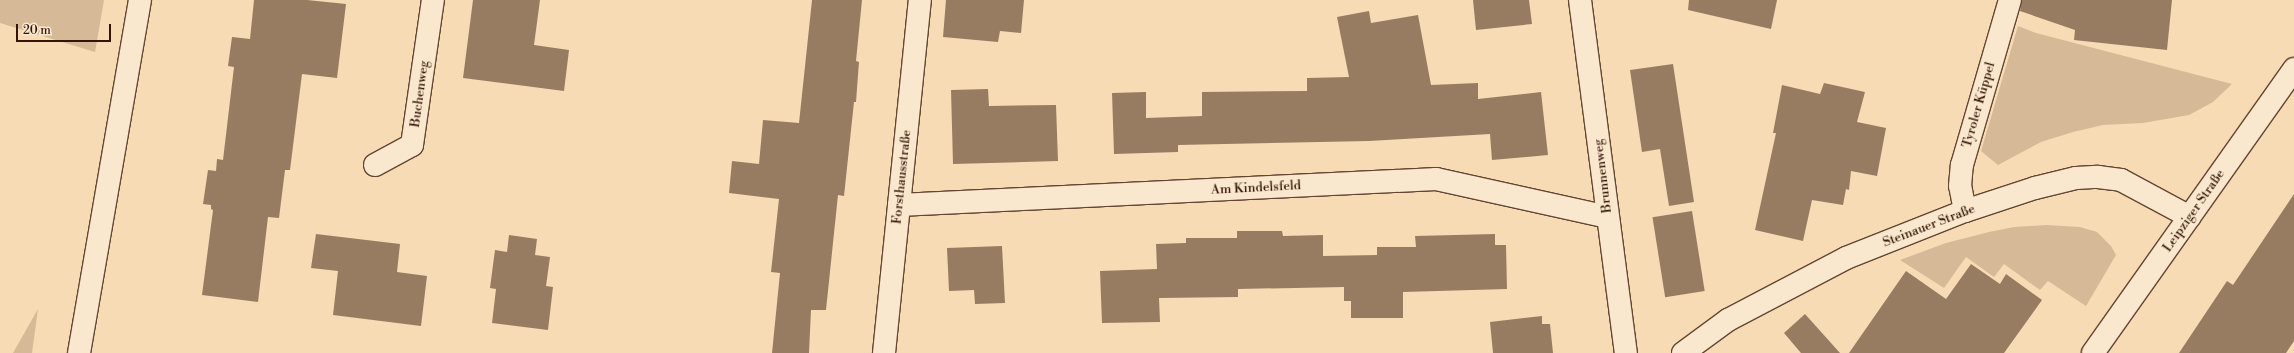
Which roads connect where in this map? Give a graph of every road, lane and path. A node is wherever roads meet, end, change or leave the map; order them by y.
1 (140, 0) edge
2 (433, 0) edge
3 (920, 0) edge
4 (1580, 0) edge
5 (2010, 0) edge
6 (2294, 69) edge
7 (375, 165) dead end
8 (899, 205) junction
9 (1965, 211) junction
10 (2190, 217) junction
11 (1608, 218) junction
12 (79, 353) edge
13 (884, 353) edge
14 (1626, 353) edge
15 (1683, 353) edge
16 (2093, 353) edge

1 - 12 street
2 - 7 street, Buchenweg
3 - 8 street, Forsthausstraße
4 - 11 street, Brunnenweg
5 - 9 street, Tyroler Küppel
6 - 10 street, Leipziger Straße
8 - 11 street, Am Kindelsfeld
8 - 13 street, Forsthausstraße
9 - 10 street, Steinauer Straße
9 - 15 street, Steinauer Straße
10 - 16 street, Leipziger Straße
11 - 14 street, Brunnenweg

